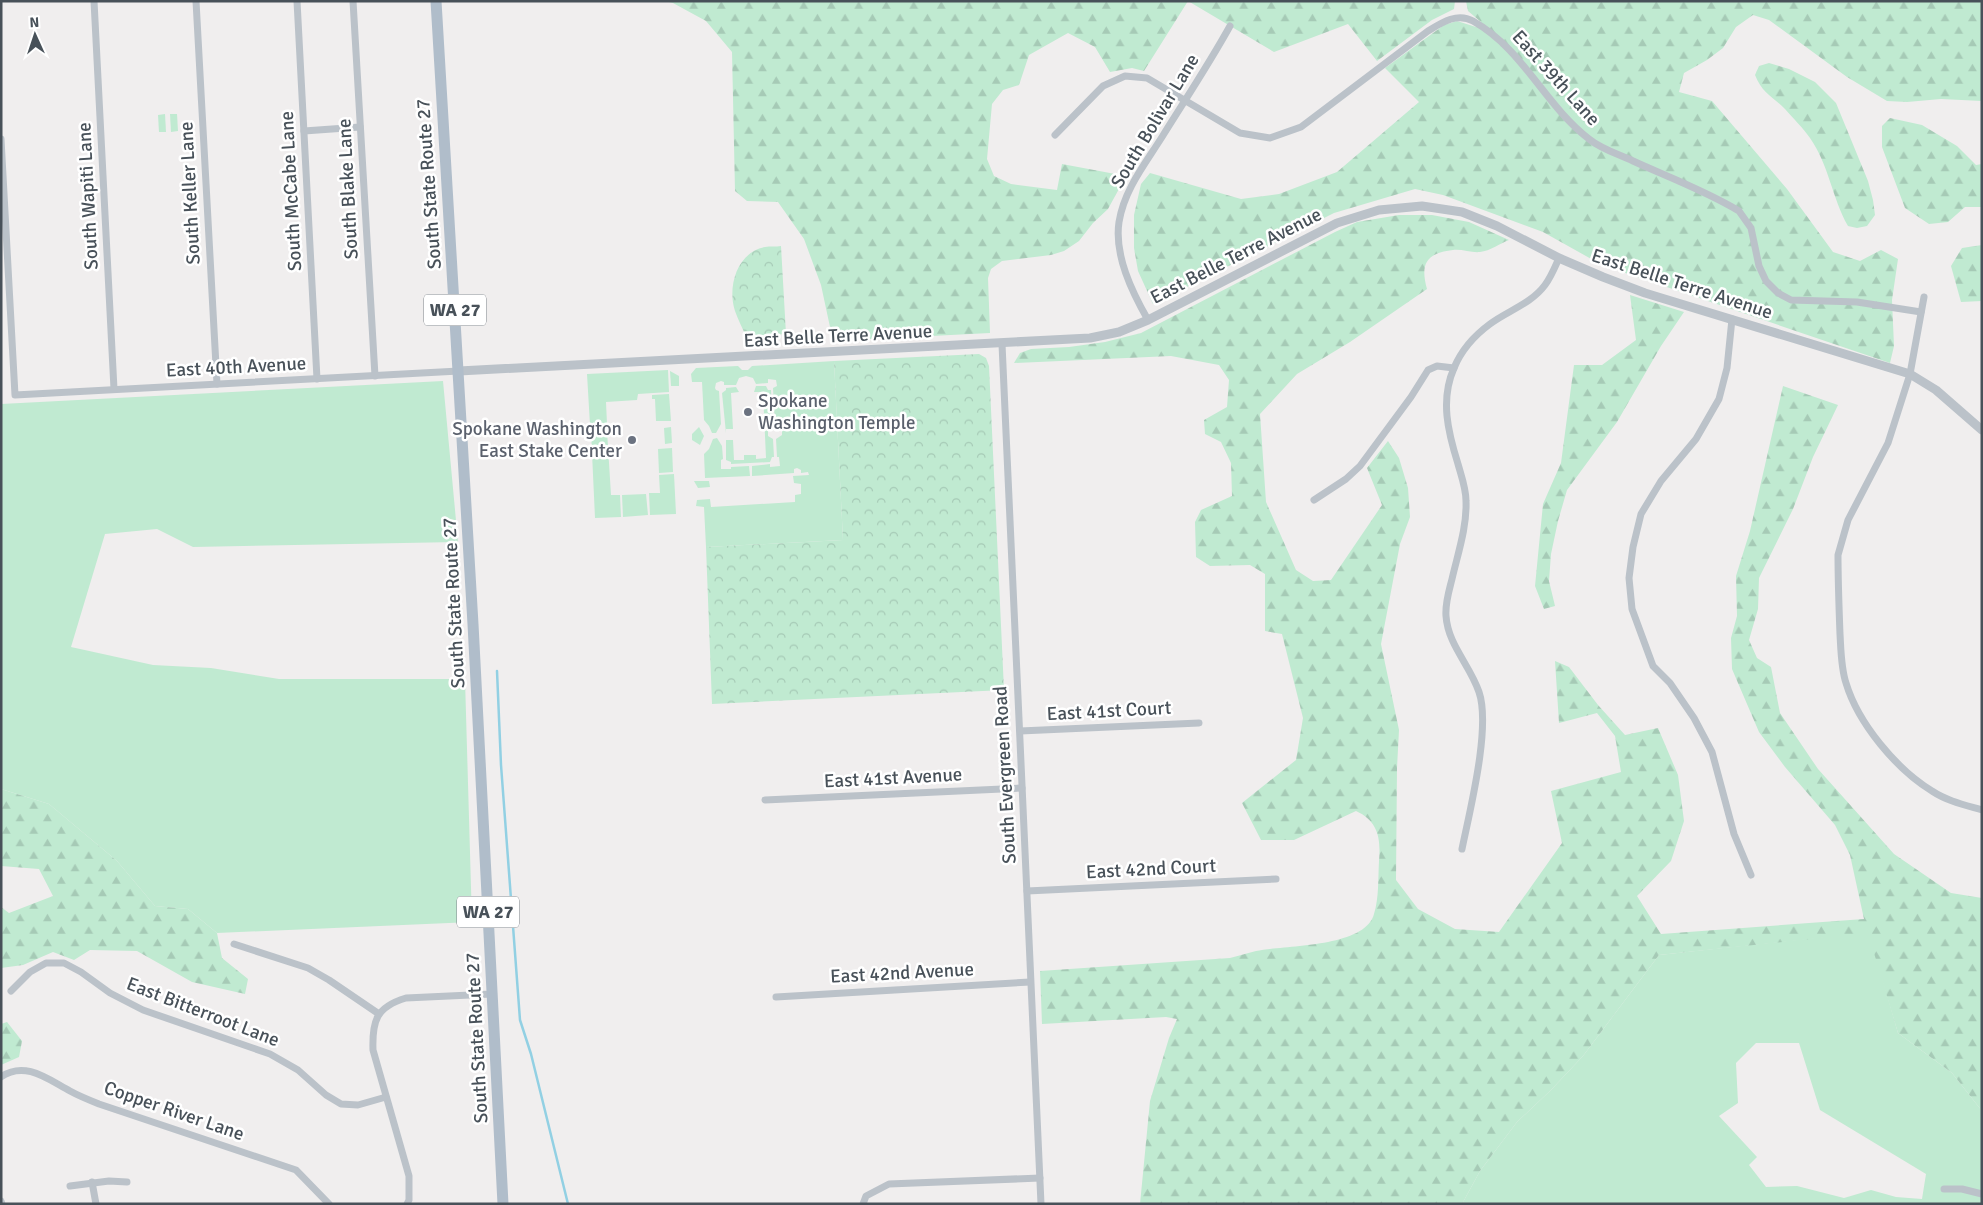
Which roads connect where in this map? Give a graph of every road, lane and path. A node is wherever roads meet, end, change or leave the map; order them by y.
1 (94, 1) edge
2 (196, 1) edge
3 (297, 1) edge
4 (353, 1) edge
5 (436, 1) edge
6 (1230, 26) dead end
7 (1185, 101) junction
8 (360, 127) junction
9 (304, 131) junction
10 (1055, 135) dead end
11 (1, 139) edge
12 (1559, 258) junction
13 (1924, 297) dead end
14 (1921, 312) junction
15 (1732, 319) junction
16 (1148, 320) junction
17 (1002, 344) junction
18 (1454, 368) junction
19 (458, 371) junction
20 (1910, 374) junction
21 (375, 376) junction
22 (317, 379) junction
23 (217, 384) junction
24 (114, 390) junction
25 (1982, 430) edge
26 (1314, 500) dead end
27 (1199, 723) dead end
28 (1020, 732) junction
29 (1022, 788) junction
30 (765, 800) dead end
31 (1982, 810) edge
32 (1462, 849) dead end
33 (1751, 876) dead end
34 (1276, 879) dead end
35 (1027, 891) junction
36 (234, 944) dead end
37 (1030, 982) junction
38 (11, 991) dead end
39 (492, 994) junction
40 (776, 997) dead end
41 (379, 1014) junction
42 (1, 1077) edge
43 (386, 1097) junction
44 (1040, 1178) junction
45 (92, 1182) junction
46 (127, 1182) dead end
47 (70, 1186) dead end
48 (1944, 1189) dead end
49 (1982, 1194) edge
50 (864, 1200) edge
51 (96, 1204) edge
52 (329, 1204) edge
53 (407, 1204) edge
54 (503, 1204) edge
55 (1041, 1204) edge

1 - 24 street, South Wapiti Lane
2 - 23 street, South Keller Lane
3 - 9 street, South McCabe Lane
4 - 8 street, South Blake Lane
5 - 19 main road, South State Route 27 / WA 27
6 - 7 street, South Bolivar Lane
7 - 10 street, East 39th Lane
7 - 14 street, East 39th Lane
7 - 16 street, South Bolivar Lane
8 - 9 street
8 - 21 street, South Blake Lane
9 - 22 street, South McCabe Lane
11 - 24 street, East 40th Avenue
12 - 15 street, East Belle Terre Avenue
12 - 16 street, East Belle Terre Avenue
12 - 18 street
13 - 14 street
14 - 20 street
15 - 20 street, East Belle Terre Avenue
15 - 33 street
16 - 17 street, East Belle Terre Avenue
17 - 19 street, East Belle Terre Avenue
17 - 28 street, South Evergreen Road
18 - 26 street
18 - 32 street
19 - 21 street, East 40th Avenue
19 - 39 main road, South State Route 27 / WA 27
20 - 25 street, East Belle Terre Avenue
20 - 31 street
21 - 22 street, East 40th Avenue
22 - 23 street, East 40th Avenue
23 - 24 street, East 40th Avenue
27 - 28 street, East 41st Court
28 - 29 street, South Evergreen Road
29 - 30 street, East 41st Avenue
29 - 35 street, South Evergreen Road
34 - 35 street, East 42nd Court
35 - 37 street, South Evergreen Road
36 - 41 street
37 - 40 street, East 42nd Avenue
37 - 44 street, South Evergreen Road
38 - 43 street, East Bitterroot Lane
39 - 41 street
39 - 54 main road, South State Route 27 / WA 27
41 - 43 street
42 - 52 street, Copper River Lane
43 - 53 street
44 - 50 street
44 - 55 street, South Evergreen Road
45 - 46 street
45 - 47 street
45 - 51 street
48 - 49 street

